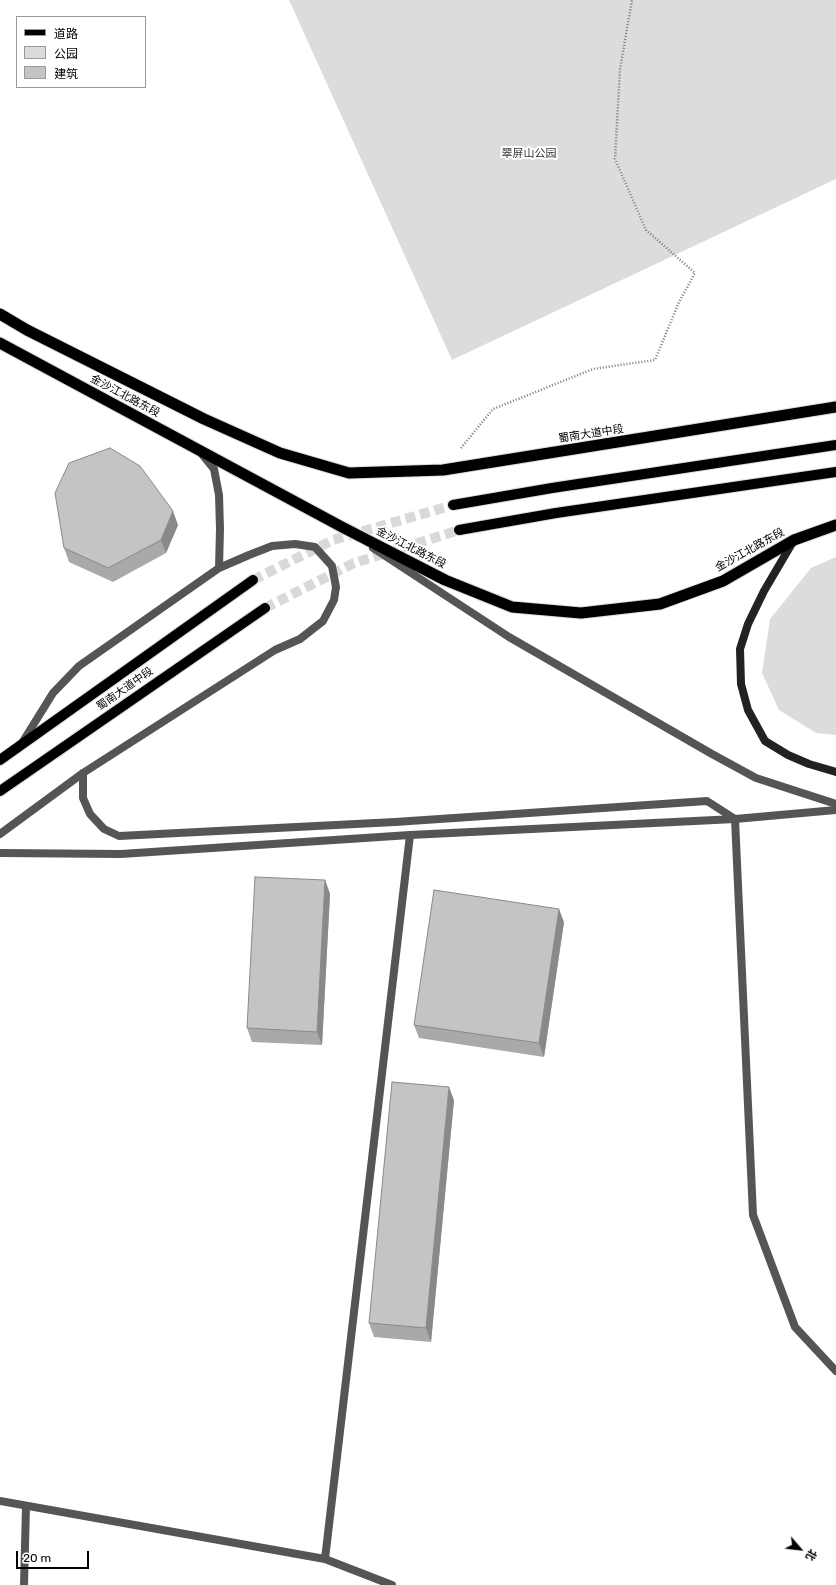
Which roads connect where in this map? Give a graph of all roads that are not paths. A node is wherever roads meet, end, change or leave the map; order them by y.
1 (0, 314) edge
2 (0, 343) edge
3 (836, 407) edge
4 (836, 445) edge
5 (199, 451) junction
6 (836, 472) edge
7 (348, 473) joint
8 (453, 506) tunnel mouth
9 (836, 524) edge
10 (342, 527) junction
11 (459, 530) tunnel mouth
12 (794, 540) junction
13 (219, 568) junction
14 (253, 580) tunnel mouth
15 (265, 608) tunnel mouth
16 (20, 747) junction
17 (0, 760) edge
18 (836, 772) edge
19 (83, 773) junction
20 (0, 791) edge
21 (836, 804) edge
22 (836, 810) edge
23 (735, 819) junction
24 (0, 834) edge
25 (410, 835) junction
26 (0, 853) edge
27 (836, 1371) edge
28 (0, 1501) edge
29 (26, 1506) junction
30 (325, 1559) junction
31 (24, 1585) edge
32 (392, 1585) edge

1 - 7 highway, 金沙江北路东段
2 - 5 highway, 金沙江北路东段
3 - 7 highway, 蜀南大道中段
4 - 8 main road
5 - 10 highway, 金沙江北路东段
5 - 13 street
6 - 11 main road
9 - 12 highway, 金沙江北路东段
10 - 12 highway, 金沙江北路东段
10 - 21 street
12 - 18 main road
13 - 16 street
13 - 19 street
14 - 16 main road, 蜀南大道中段
15 - 20 main road, 蜀南大道中段
16 - 17 main road, 蜀南大道中段
19 - 23 street
19 - 24 street
22 - 23 street
23 - 25 street
23 - 27 street
25 - 26 street
25 - 30 street
28 - 29 street
29 - 30 street
29 - 31 street
30 - 32 street

